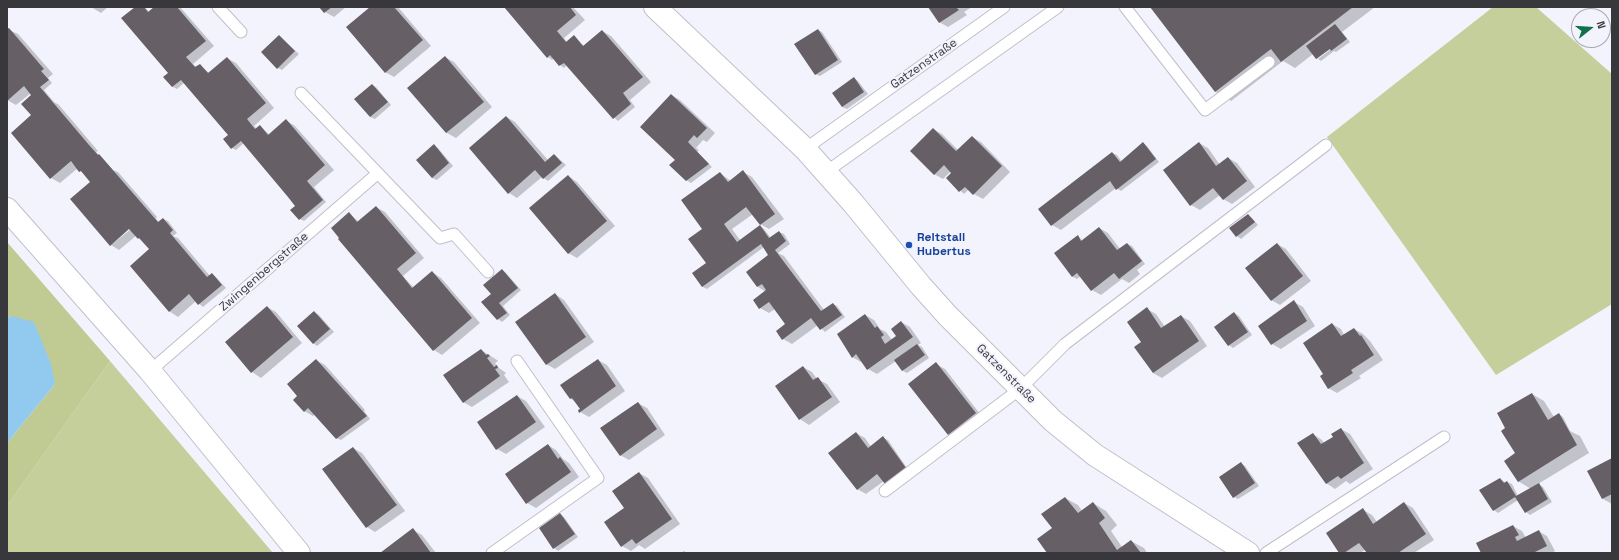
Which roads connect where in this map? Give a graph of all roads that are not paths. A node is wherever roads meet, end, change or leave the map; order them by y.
1 (218, 7) edge
2 (655, 7) edge
3 (1004, 7) edge
4 (1058, 7) edge
5 (1125, 7) edge
6 (241, 32) dead end
7 (1269, 62) dead end
8 (301, 94) dead end
9 (1326, 145) dead end
10 (805, 149) junction
11 (826, 172) junction
12 (378, 173) junction
13 (7, 208) edge
14 (488, 272) dead end
15 (517, 361) dead end
16 (150, 371) junction
17 (1020, 389) junction
18 (1444, 437) dead end
19 (885, 491) dead end
20 (300, 553) edge
21 (492, 553) edge
22 (1248, 553) edge
23 (1266, 553) edge

1 - 6 lane
2 - 10 street, Gatzenstraße
3 - 10 lane, Gatzenstraße
4 - 11 lane
5 - 7 lane
8 - 12 lane
9 - 17 lane
10 - 11 street, Gatzenstraße
11 - 17 street, Gatzenstraße
12 - 14 lane
12 - 16 lane, Zwingenbergstraße
13 - 16 street
15 - 21 lane
16 - 20 street
17 - 19 lane
17 - 22 street, Gatzenstraße
18 - 23 lane

